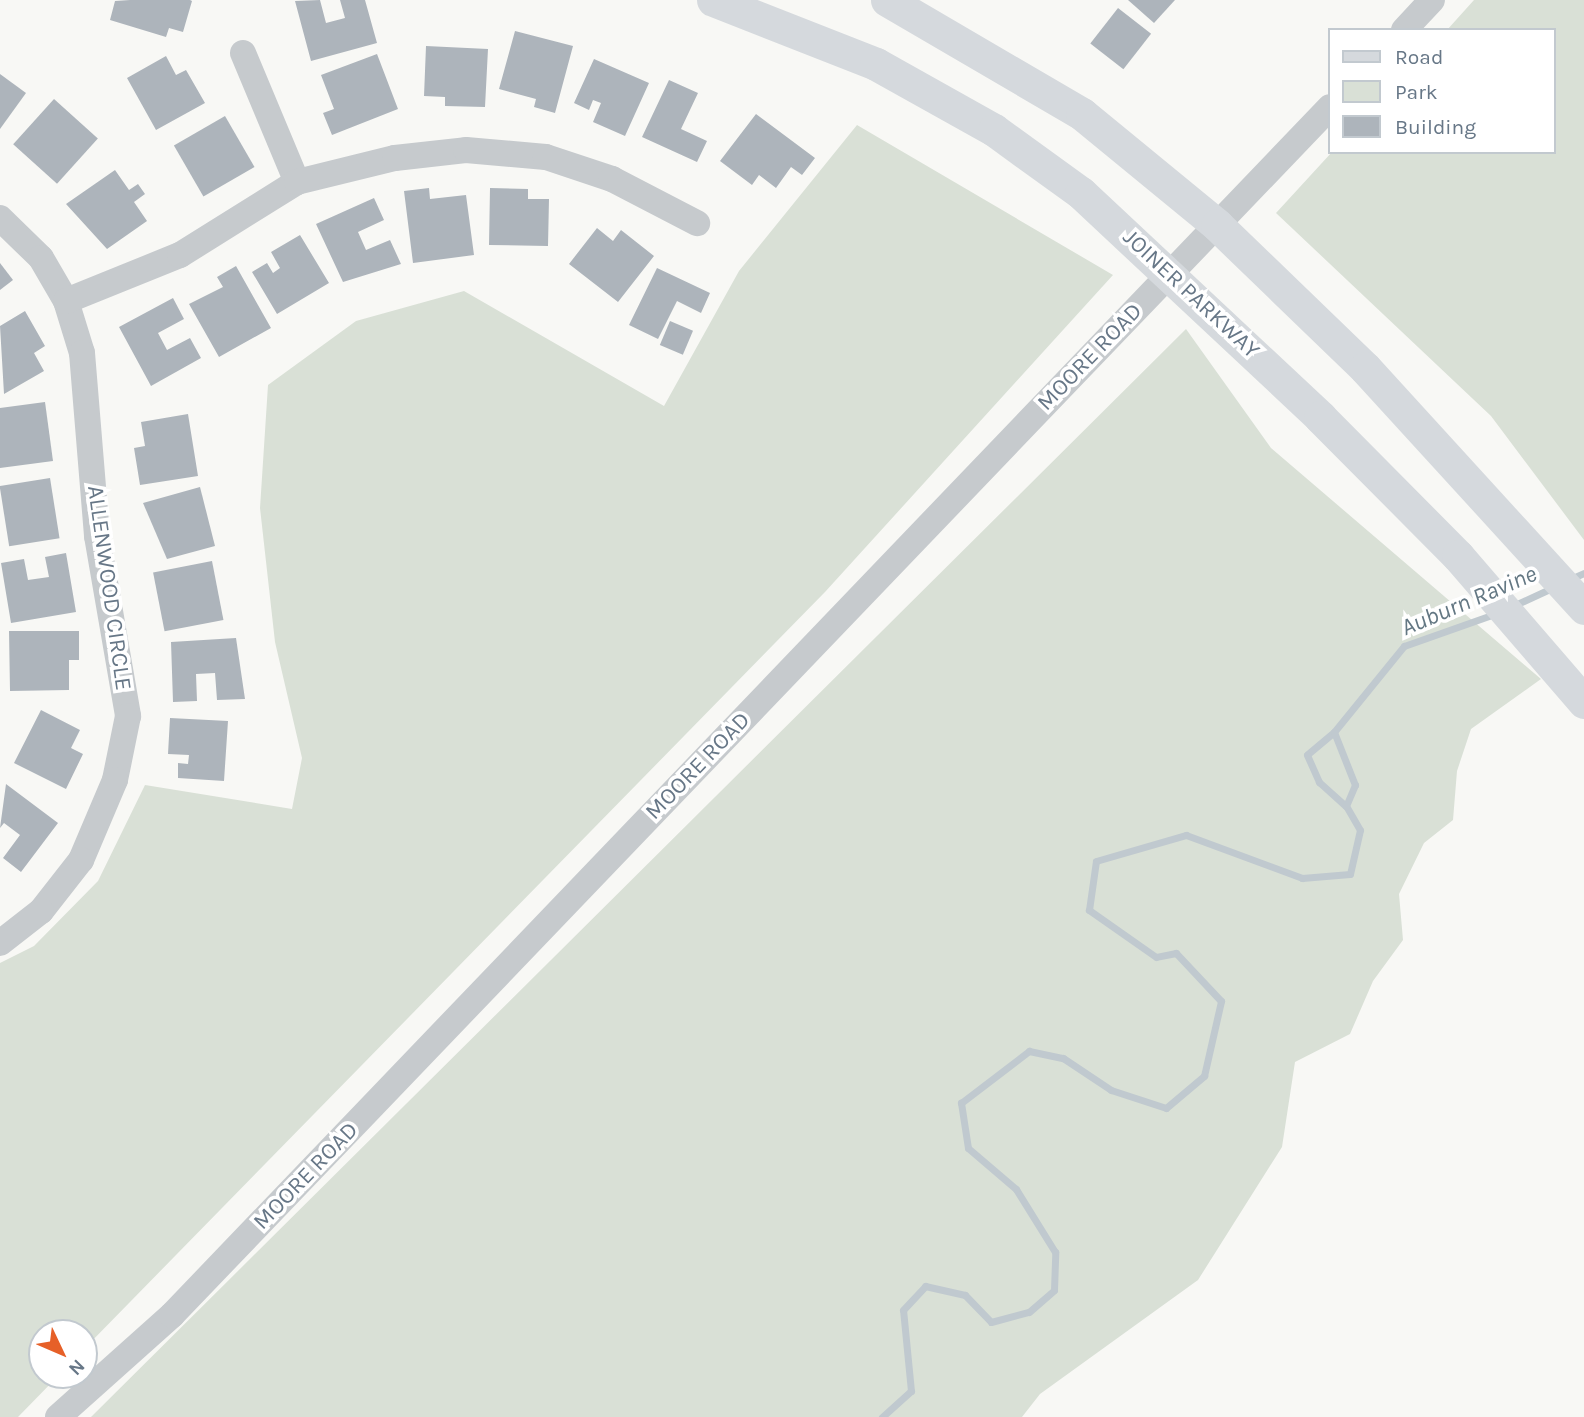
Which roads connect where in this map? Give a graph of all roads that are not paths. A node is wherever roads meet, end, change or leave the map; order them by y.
1 (713, 0) edge
2 (887, 0) edge
3 (1432, 0) edge
4 (1406, 28) edge
5 (243, 53) dead end
6 (1328, 109) edge
7 (297, 182) junction
8 (0, 218) edge
9 (697, 223) dead end
10 (1217, 225) junction
11 (1172, 272) junction
12 (66, 301) junction
13 (1584, 608) edge
14 (1574, 690) edge
15 (0, 943) edge
16 (58, 1417) edge

1 - 11 main road, JOINER PARKWAY
2 - 10 main road
3 - 4 street
5 - 7 street
6 - 10 street, MOORE ROAD
7 - 9 street
7 - 12 street
8 - 12 street, ALLENWOOD CIRCLE
10 - 11 street, MOORE ROAD
10 - 13 main road
11 - 14 main road, JOINER PARKWAY
11 - 16 street, MOORE ROAD
12 - 15 street, ALLENWOOD CIRCLE

